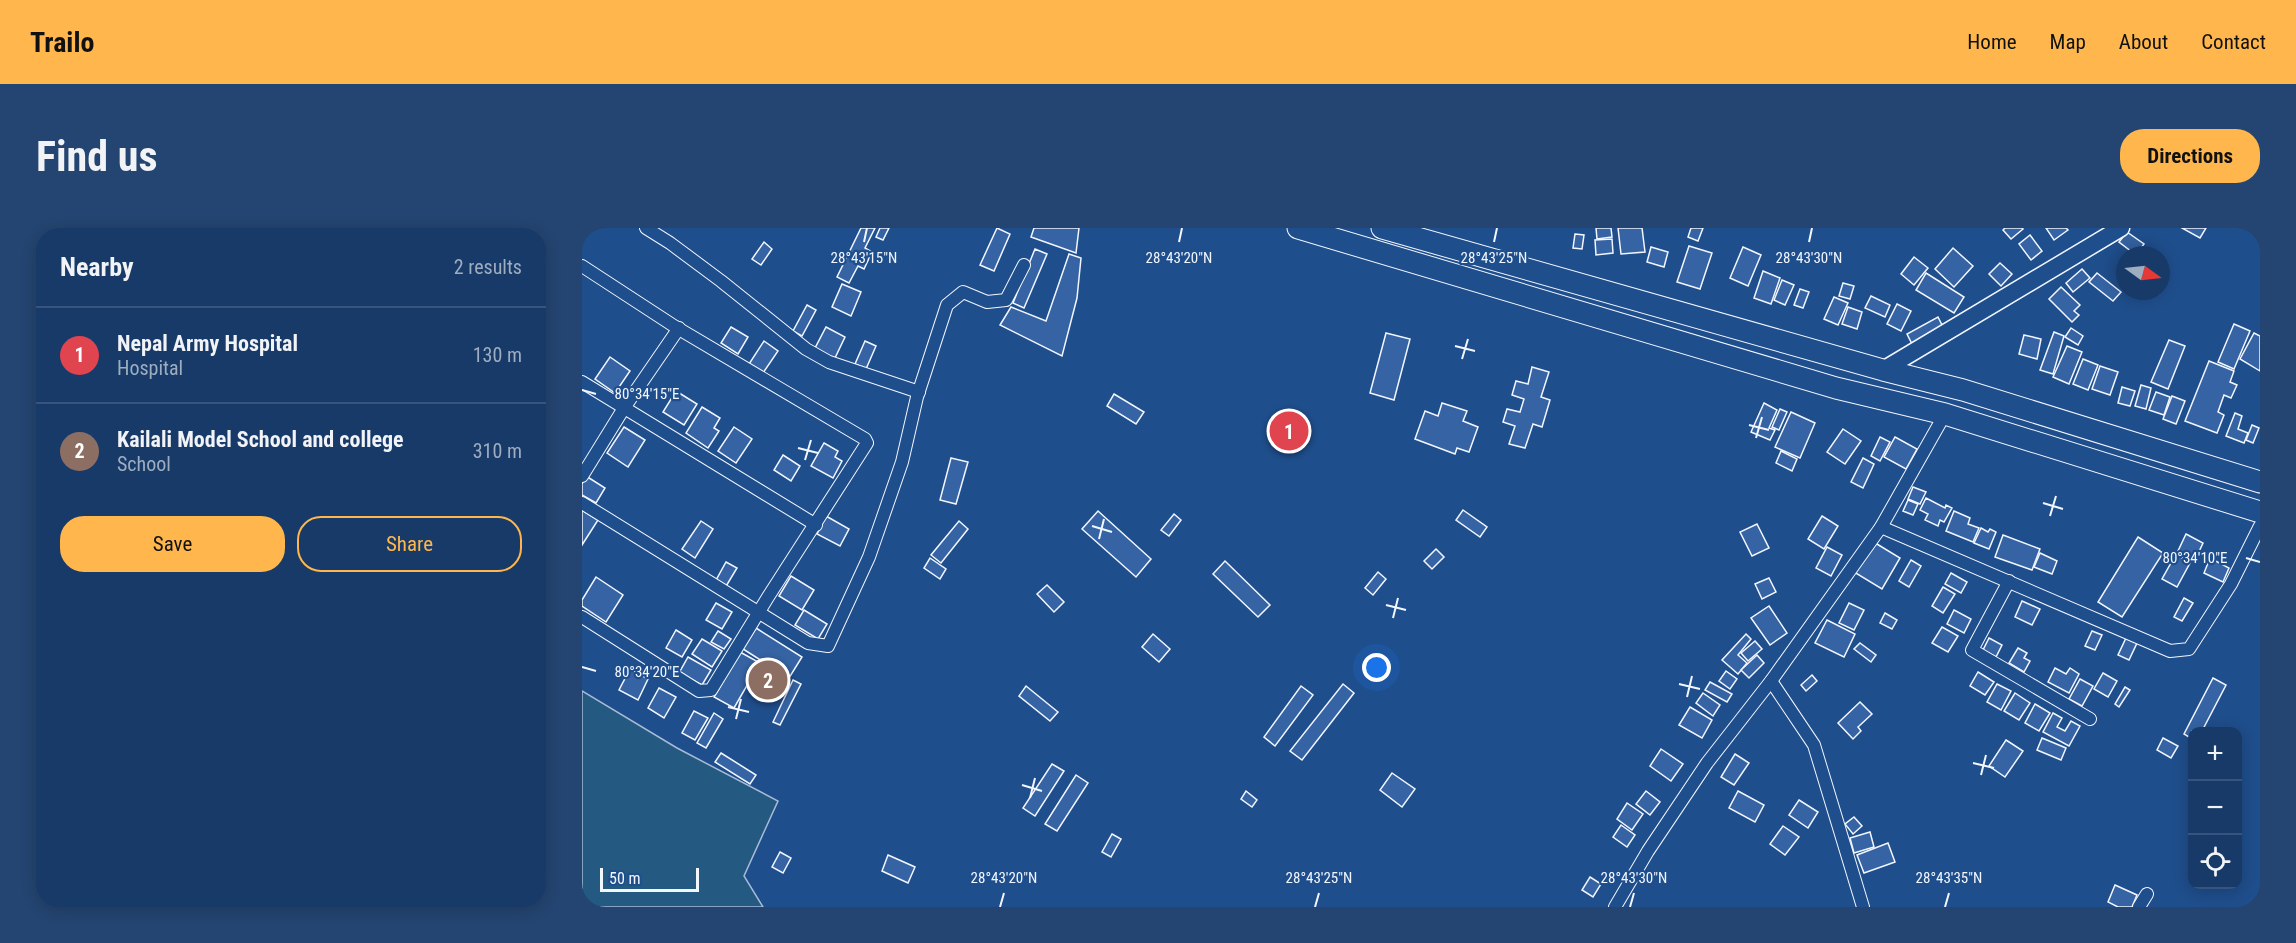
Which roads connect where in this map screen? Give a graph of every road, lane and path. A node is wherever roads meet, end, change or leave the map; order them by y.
1 (646, 228) edge
2 (1298, 228) edge
3 (1382, 228) edge
4 (2121, 228) edge
5 (1024, 265) dead end
6 (582, 266) edge
7 (679, 328) junction
8 (1883, 370) junction
9 (582, 382) edge
10 (919, 392) junction
11 (624, 408) junction
12 (1945, 414) junction
13 (582, 476) edge
14 (2260, 482) edge
15 (582, 503) edge
16 (2260, 512) edge
17 (816, 525) junction
18 (2260, 526) edge
19 (1881, 527) junction
20 (2008, 581) junction
21 (759, 612) junction
22 (582, 618) edge
23 (1771, 681) junction
24 (2090, 718) dead end
25 (2147, 894) dead end
26 (1615, 907) edge
27 (1863, 907) edge
28 (2139, 907) edge

1 - 10 street
2 - 12 highway
3 - 8 highway
4 - 8 main road
5 - 10 street
6 - 7 street
7 - 11 street
7 - 17 street
8 - 14 highway
9 - 11 street
10 - 21 street
11 - 13 street
11 - 17 street
12 - 16 highway
12 - 19 street
15 - 21 street
17 - 21 street
18 - 20 street
19 - 20 street
19 - 23 street
20 - 24 street
21 - 22 street
23 - 26 street
23 - 27 street
25 - 28 street

